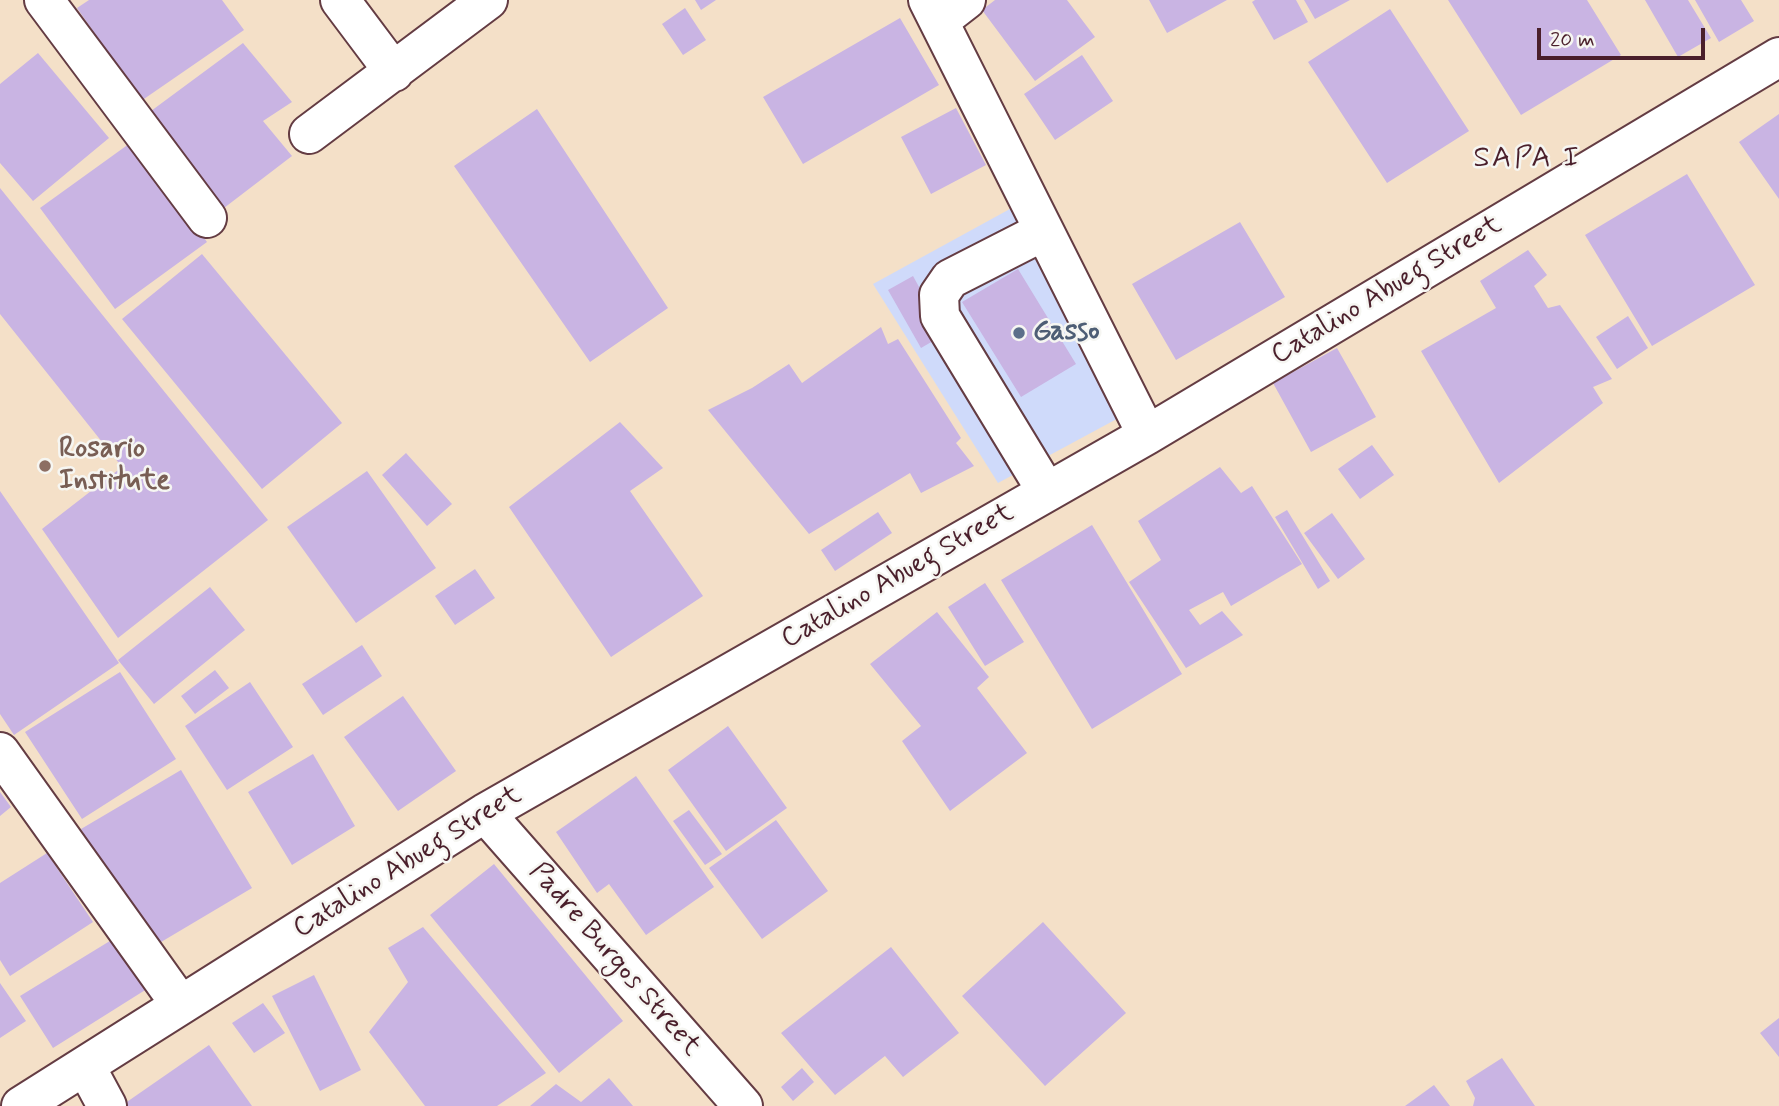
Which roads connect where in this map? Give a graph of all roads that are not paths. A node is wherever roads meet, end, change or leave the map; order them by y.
1 (44, 0) edge
2 (340, 0) edge
3 (488, 0) edge
4 (944, 7) edge
5 (1779, 57) edge
6 (394, 72) junction
7 (309, 134) dead end
8 (207, 218) dead end
9 (1044, 231) junction
10 (1147, 435) junction
11 (1047, 492) junction
12 (0, 752) edge
13 (485, 813) junction
14 (180, 1004) junction
15 (86, 1067) junction
16 (21, 1106) edge
17 (107, 1106) edge
18 (743, 1106) edge

1 - 8 street
2 - 6 street
3 - 6 street
4 - 9 street
5 - 10 street, Catalino Abueg Street
6 - 7 street
9 - 10 street
9 - 11 street
10 - 11 street, Catalino Abueg Street
11 - 13 street, Catalino Abueg Street
12 - 14 street
13 - 14 street, Catalino Abueg Street
13 - 18 street, Padre Burgos Street
14 - 15 street, Catalino Abueg Street
15 - 16 street, Catalino Abueg Street
15 - 17 street

